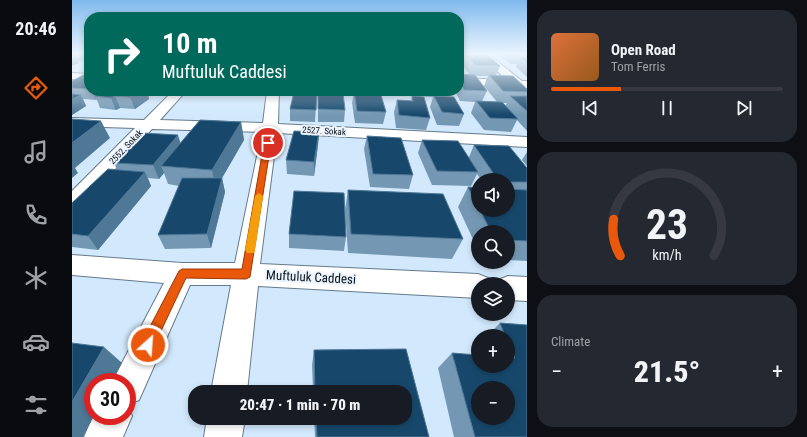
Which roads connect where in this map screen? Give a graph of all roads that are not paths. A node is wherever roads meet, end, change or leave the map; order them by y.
1 (508, 74) edge
2 (72, 76) edge
3 (84, 77) edge
4 (84, 80) edge
5 (464, 81) edge
6 (524, 87) edge
7 (72, 88) edge
8 (175, 96) edge
9 (273, 96) edge
10 (72, 122) edge
11 (148, 125) junction
12 (270, 128) junction
13 (527, 142) edge
14 (72, 203) edge
15 (72, 265) edge
16 (182, 274) junction
17 (246, 274) junction
18 (471, 286) edge
19 (515, 288) edge
20 (527, 289) edge
21 (134, 373) edge
22 (230, 385) edge
23 (109, 425) edge
24 (225, 425) edge
25 (103, 437) edge
26 (223, 437) edge

1 - 6 street
2 - 3 street
4 - 7 street
5 - 6 street
8 - 11 street, 2552. Sokak
9 - 12 street
10 - 11 street, 2527. Sokak
11 - 12 street, 2527. Sokak
11 - 14 street, 2552. Sokak
12 - 13 street, 2527. Sokak
12 - 17 street
15 - 16 street, Muftuluk Caddesi
16 - 17 street, Muftuluk Caddesi
16 - 21 street
17 - 18 street, Muftuluk Caddesi
17 - 22 street
19 - 20 street
23 - 25 street
24 - 26 street

